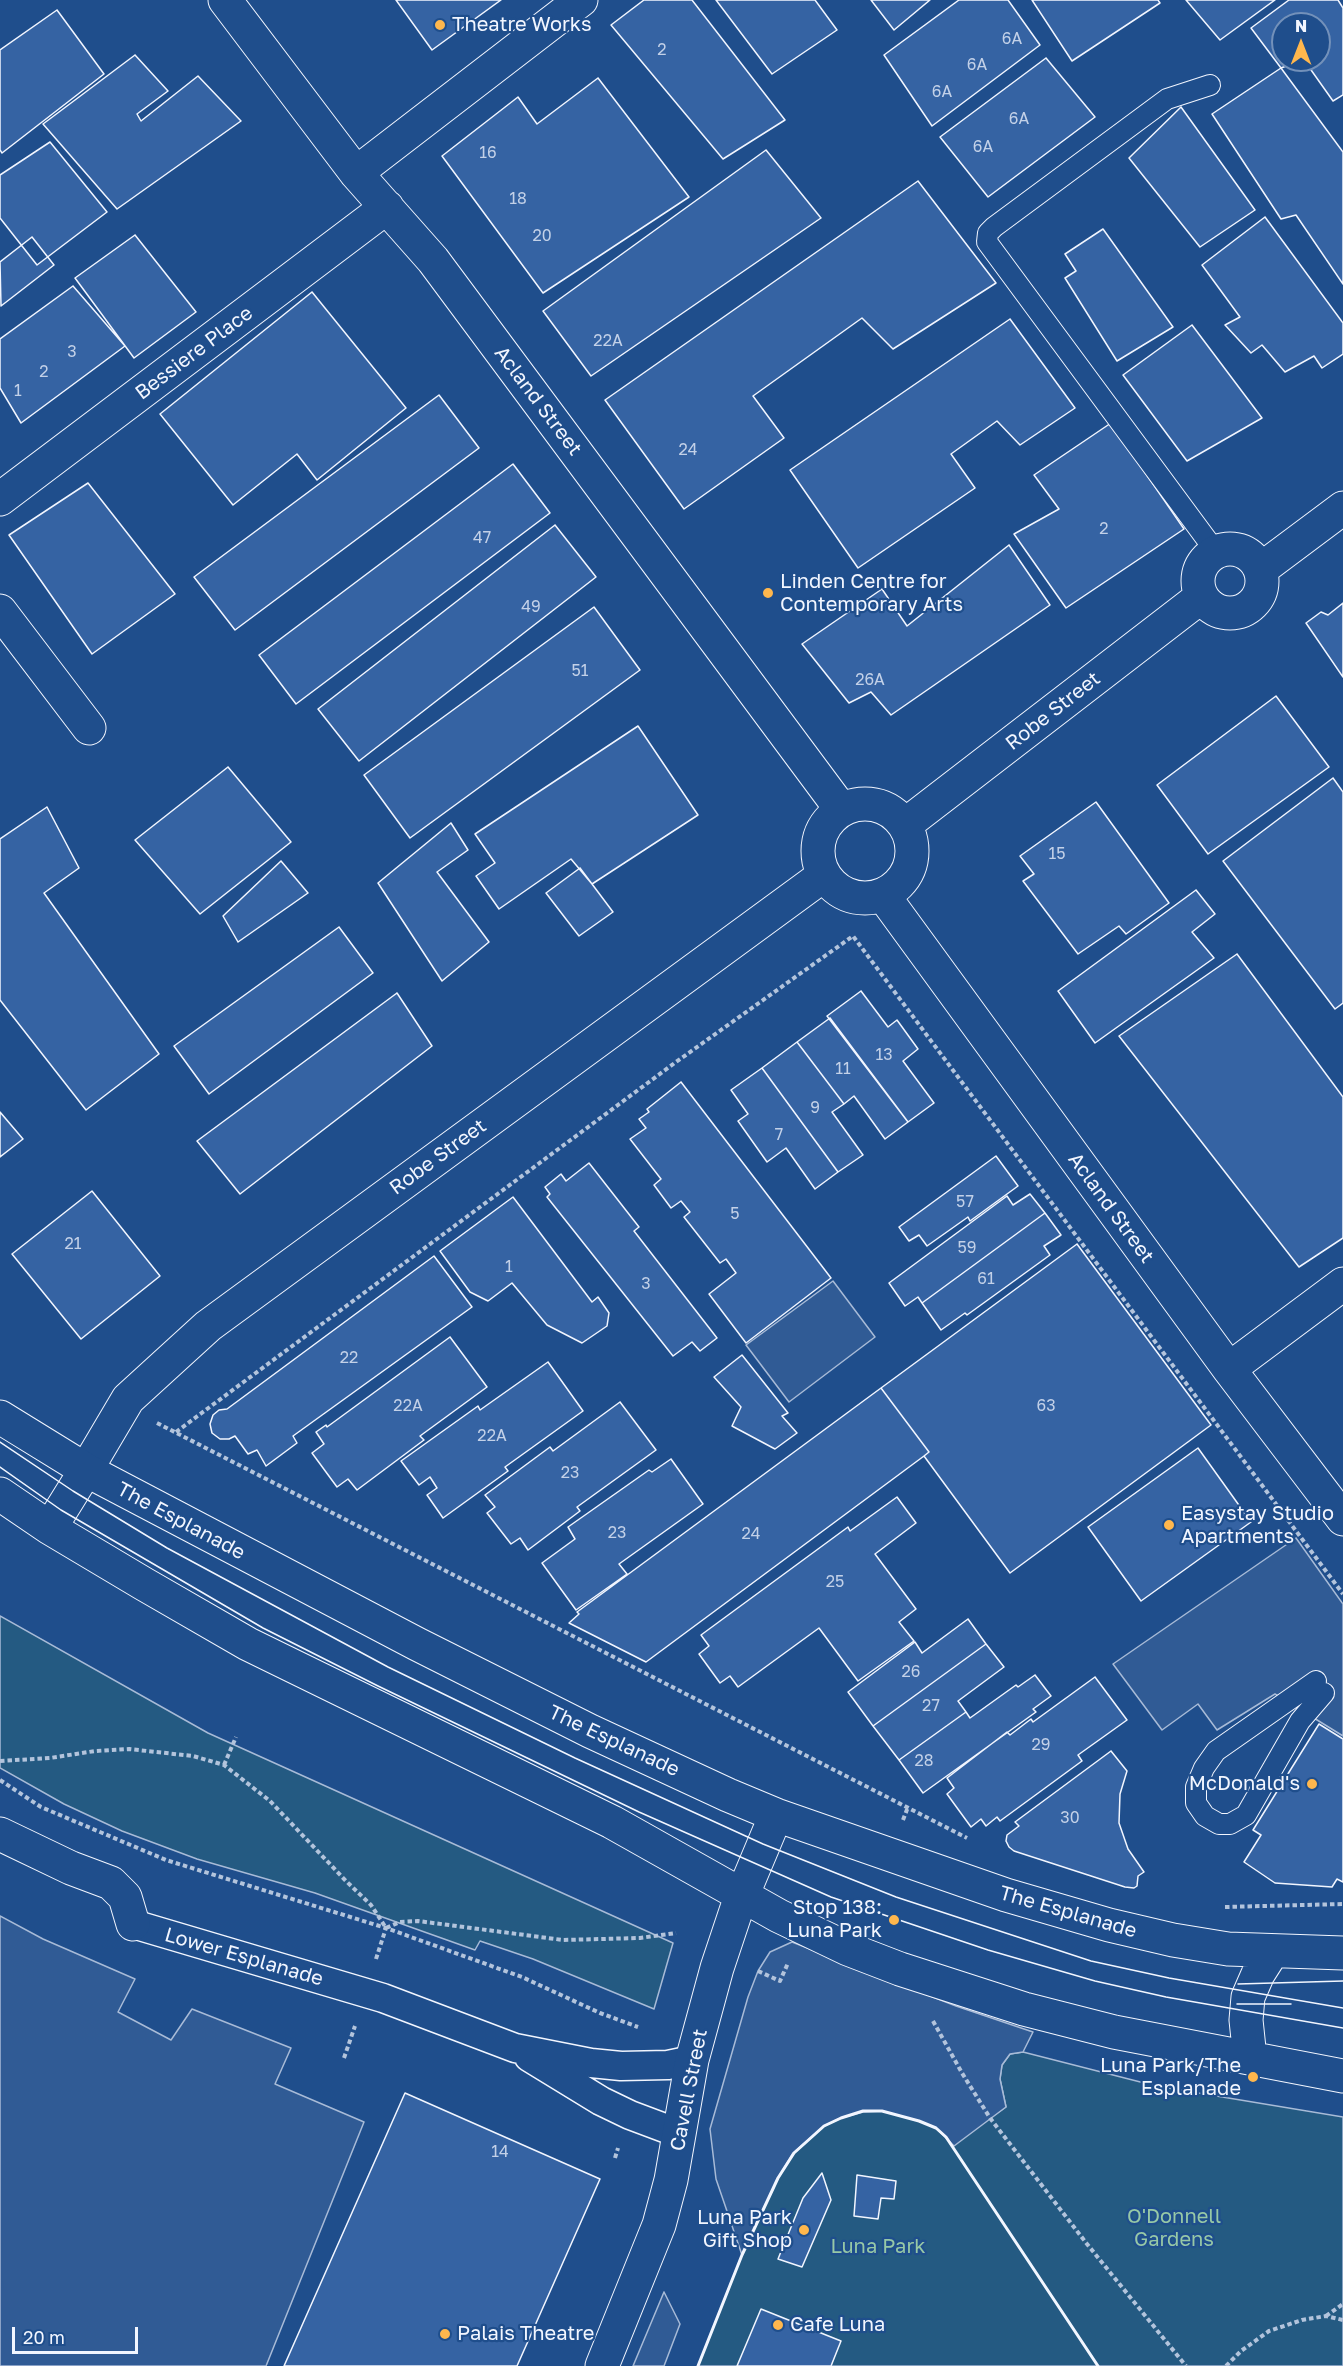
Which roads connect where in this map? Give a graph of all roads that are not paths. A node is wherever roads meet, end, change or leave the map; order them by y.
1 (225, 0) edge
2 (581, 0) edge
3 (1210, 85) dead end
4 (356, 173) junction
5 (387, 207) junction
6 (0, 499) edge
7 (1343, 508) edge
8 (1216, 552) junction
9 (1260, 570) junction
10 (1202, 597) junction
11 (0, 611) edge
12 (89, 728) dead end
13 (842, 809) junction
14 (905, 825) junction
15 (824, 875) junction
16 (883, 895) junction
17 (1343, 1284) edge
18 (1229, 1369) junction
19 (0, 1417) edge
20 (86, 1470) junction
21 (0, 1494) edge
22 (1343, 1519) edge
23 (50, 1528) junction
24 (1320, 1687) joint
25 (776, 1815) junction
26 (0, 1834) edge
27 (743, 1894) junction
28 (133, 1924) joint
29 (1272, 1952) junction
30 (1343, 1953) edge
31 (515, 2048) junction
32 (1250, 2058) junction
33 (692, 2060) junction
34 (1343, 2076) edge
35 (678, 2133) junction
36 (602, 2366) edge

1 - 4 street, Acland Street
2 - 4 street
3 - 8 lane
4 - 5 street, Acland Street
5 - 6 street, Bessiere Place
5 - 13 street, Acland Street
7 - 9 street
8 - 9 street
8 - 10 street
9 - 10 street
10 - 14 street, Robe Street
11 - 12 street
13 - 14 street
13 - 15 street
14 - 16 street
15 - 16 street
15 - 20 street, Robe Street
16 - 18 street, Acland Street
17 - 18 street
18 - 22 street, Acland Street
19 - 20 street, The Esplanade
20 - 23 street, Robe Street
20 - 25 street, The Esplanade
21 - 23 street
23 - 27 street
24 - 24 lane
25 - 27 street, Cavell Street
25 - 29 street, The Esplanade
26 - 28 street, Lower Esplanade
27 - 32 street
27 - 33 street, Cavell Street
28 - 31 street, Lower Esplanade
29 - 30 street, The Esplanade
29 - 32 street
31 - 33 street, Lower Esplanade
31 - 35 street, Lower Esplanade
32 - 34 street
33 - 35 street, Cavell Street
35 - 36 street, Cavell Street

